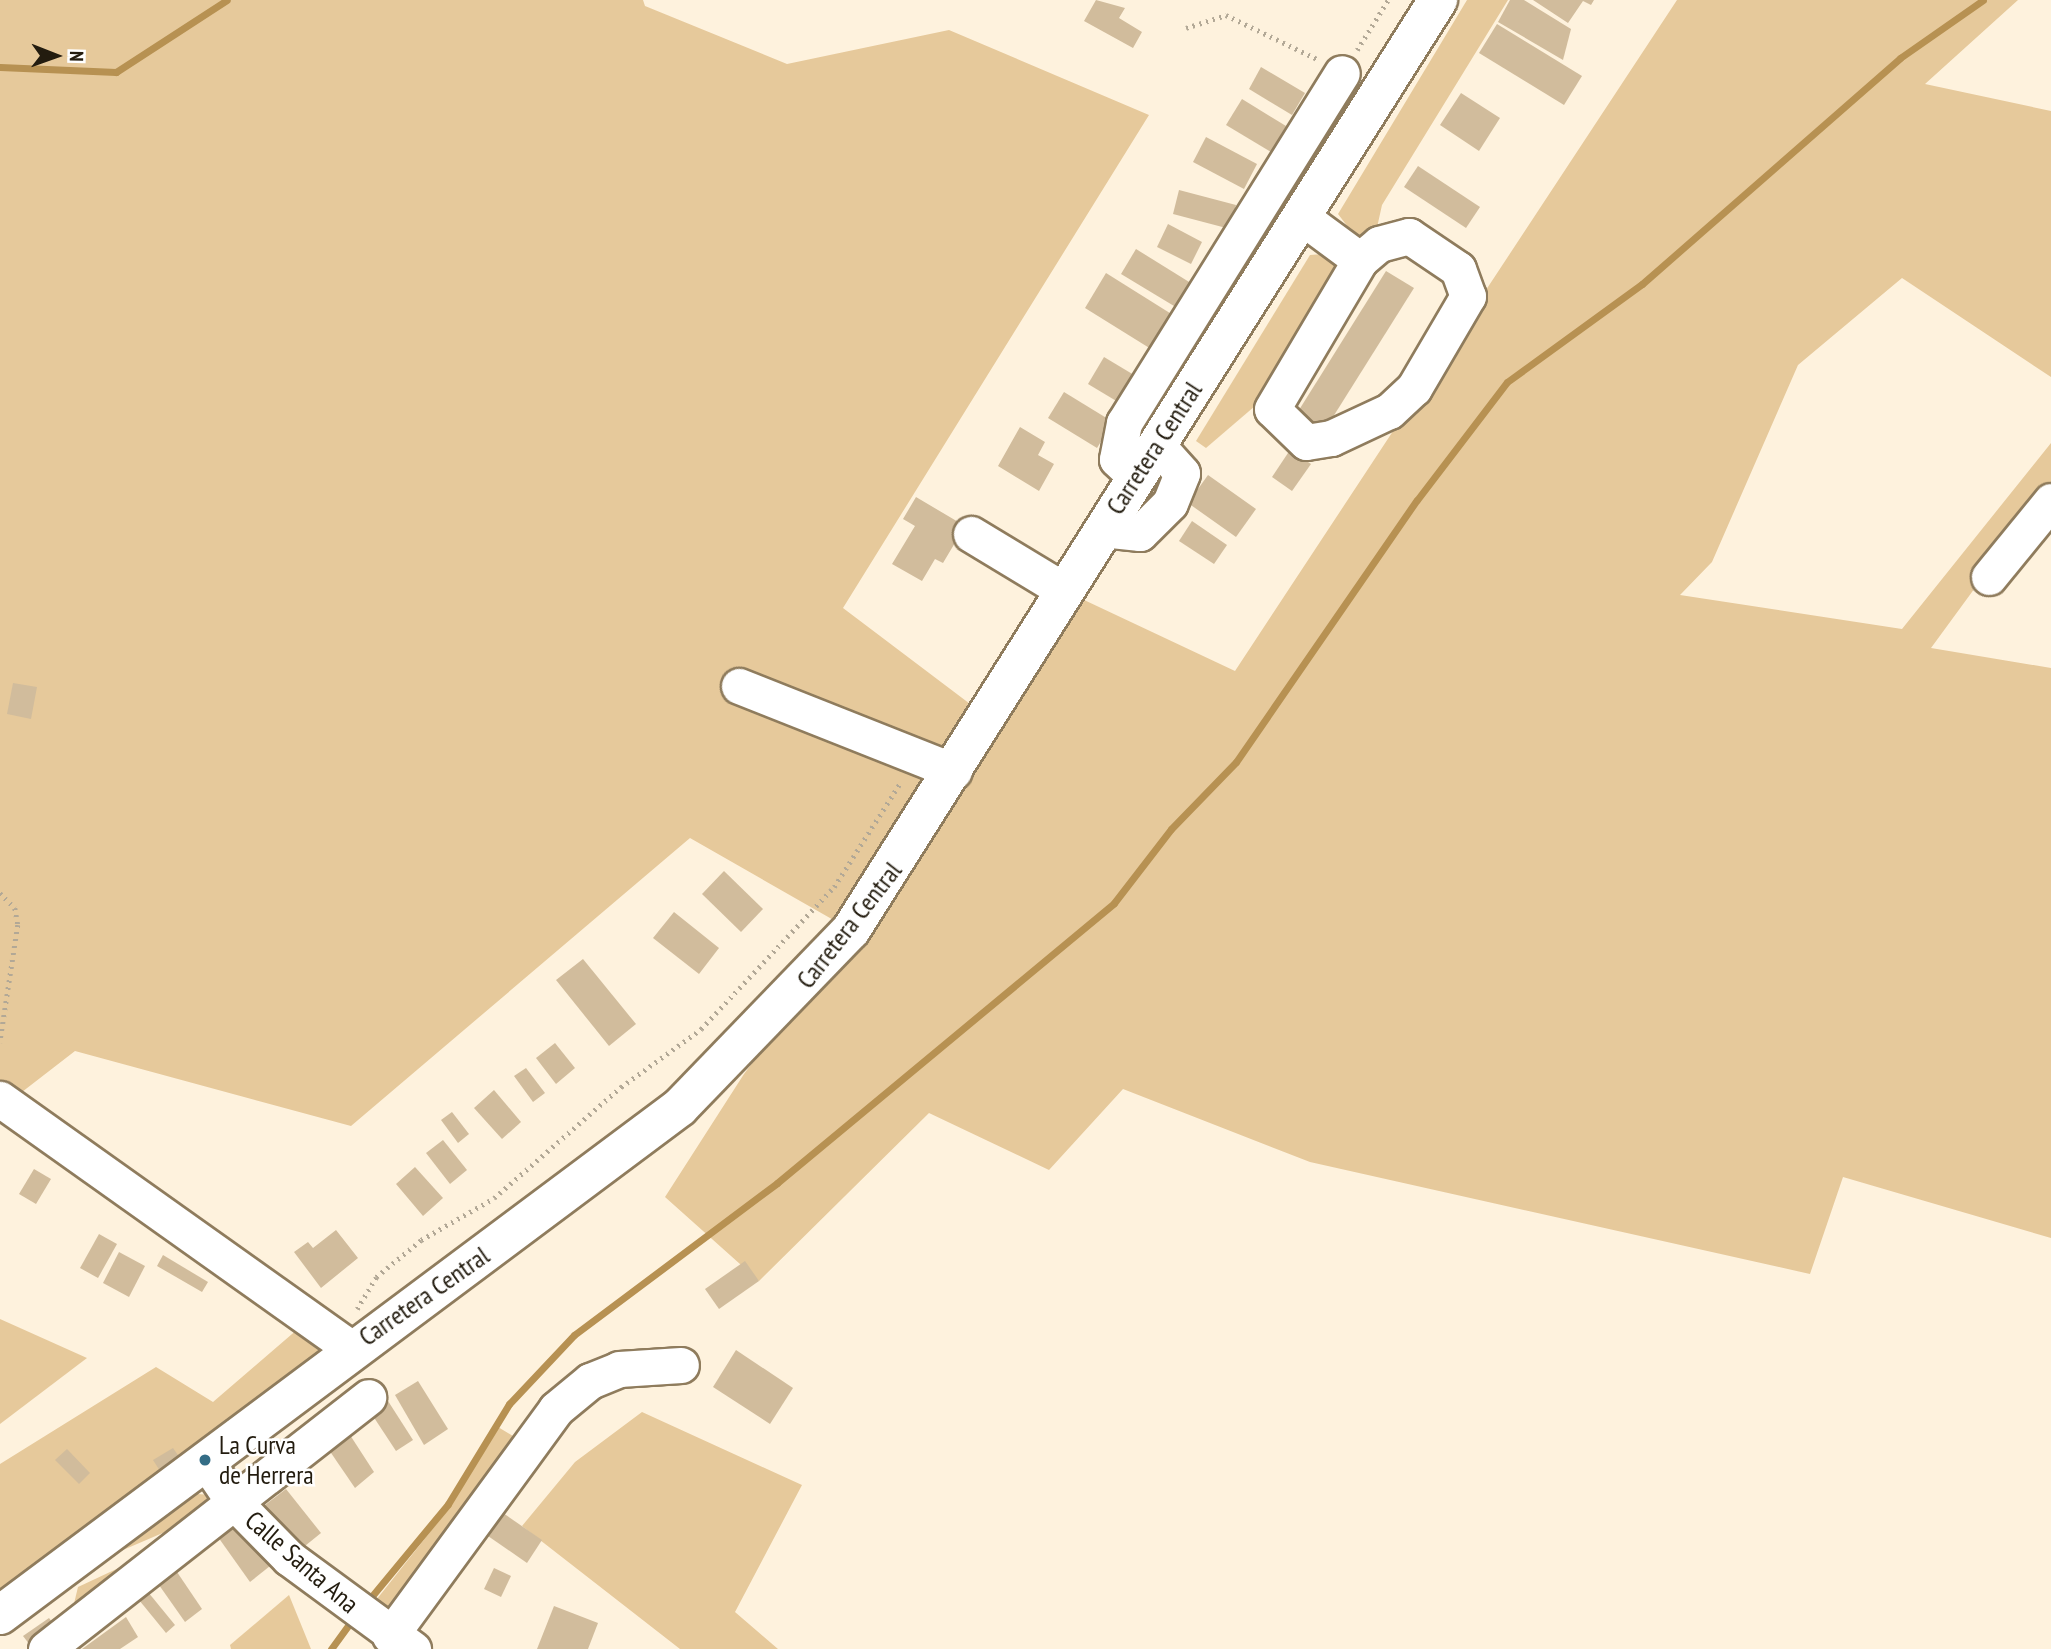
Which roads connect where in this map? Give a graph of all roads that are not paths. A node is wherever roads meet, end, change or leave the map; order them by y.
1 (1438, 0) edge
2 (1342, 73) road end
3 (1304, 139) junction
4 (1350, 142) junction
5 (1303, 218) junction
6 (1360, 260) junction
7 (1157, 445) junction
8 (1136, 477) junction
9 (2051, 501) edge
10 (1102, 529) junction
11 (971, 534) dead end
12 (1989, 577) dead end
13 (1065, 591) junction
14 (739, 685) dead end
15 (954, 771) junction
16 (0, 1099) edge
17 (351, 1348) junction
18 (681, 1365) dead end
19 (368, 1397) dead end
20 (205, 1460) junction
21 (233, 1501) junction
22 (0, 1615) edge
23 (394, 1637) edge
24 (46, 1649) edge

1 - 4 highway, Carretera Central
2 - 3 street
3 - 4 street
3 - 8 street
4 - 5 highway, Carretera Central
5 - 6 street
5 - 7 highway, Carretera Central
6 - 6 street
7 - 8 highway, Carretera Central
7 - 10 street
8 - 10 highway, Carretera Central
9 - 12 street
10 - 13 highway, Carretera Central
11 - 13 street
13 - 15 highway, Carretera Central
14 - 15 street
15 - 17 highway, Carretera Central
16 - 17 street
17 - 20 highway, Carretera Central
18 - 23 street
19 - 21 street
20 - 21 street, Calle Santa Ana
20 - 22 highway, Carretera Central
21 - 23 street, Calle Santa Ana
21 - 24 street

